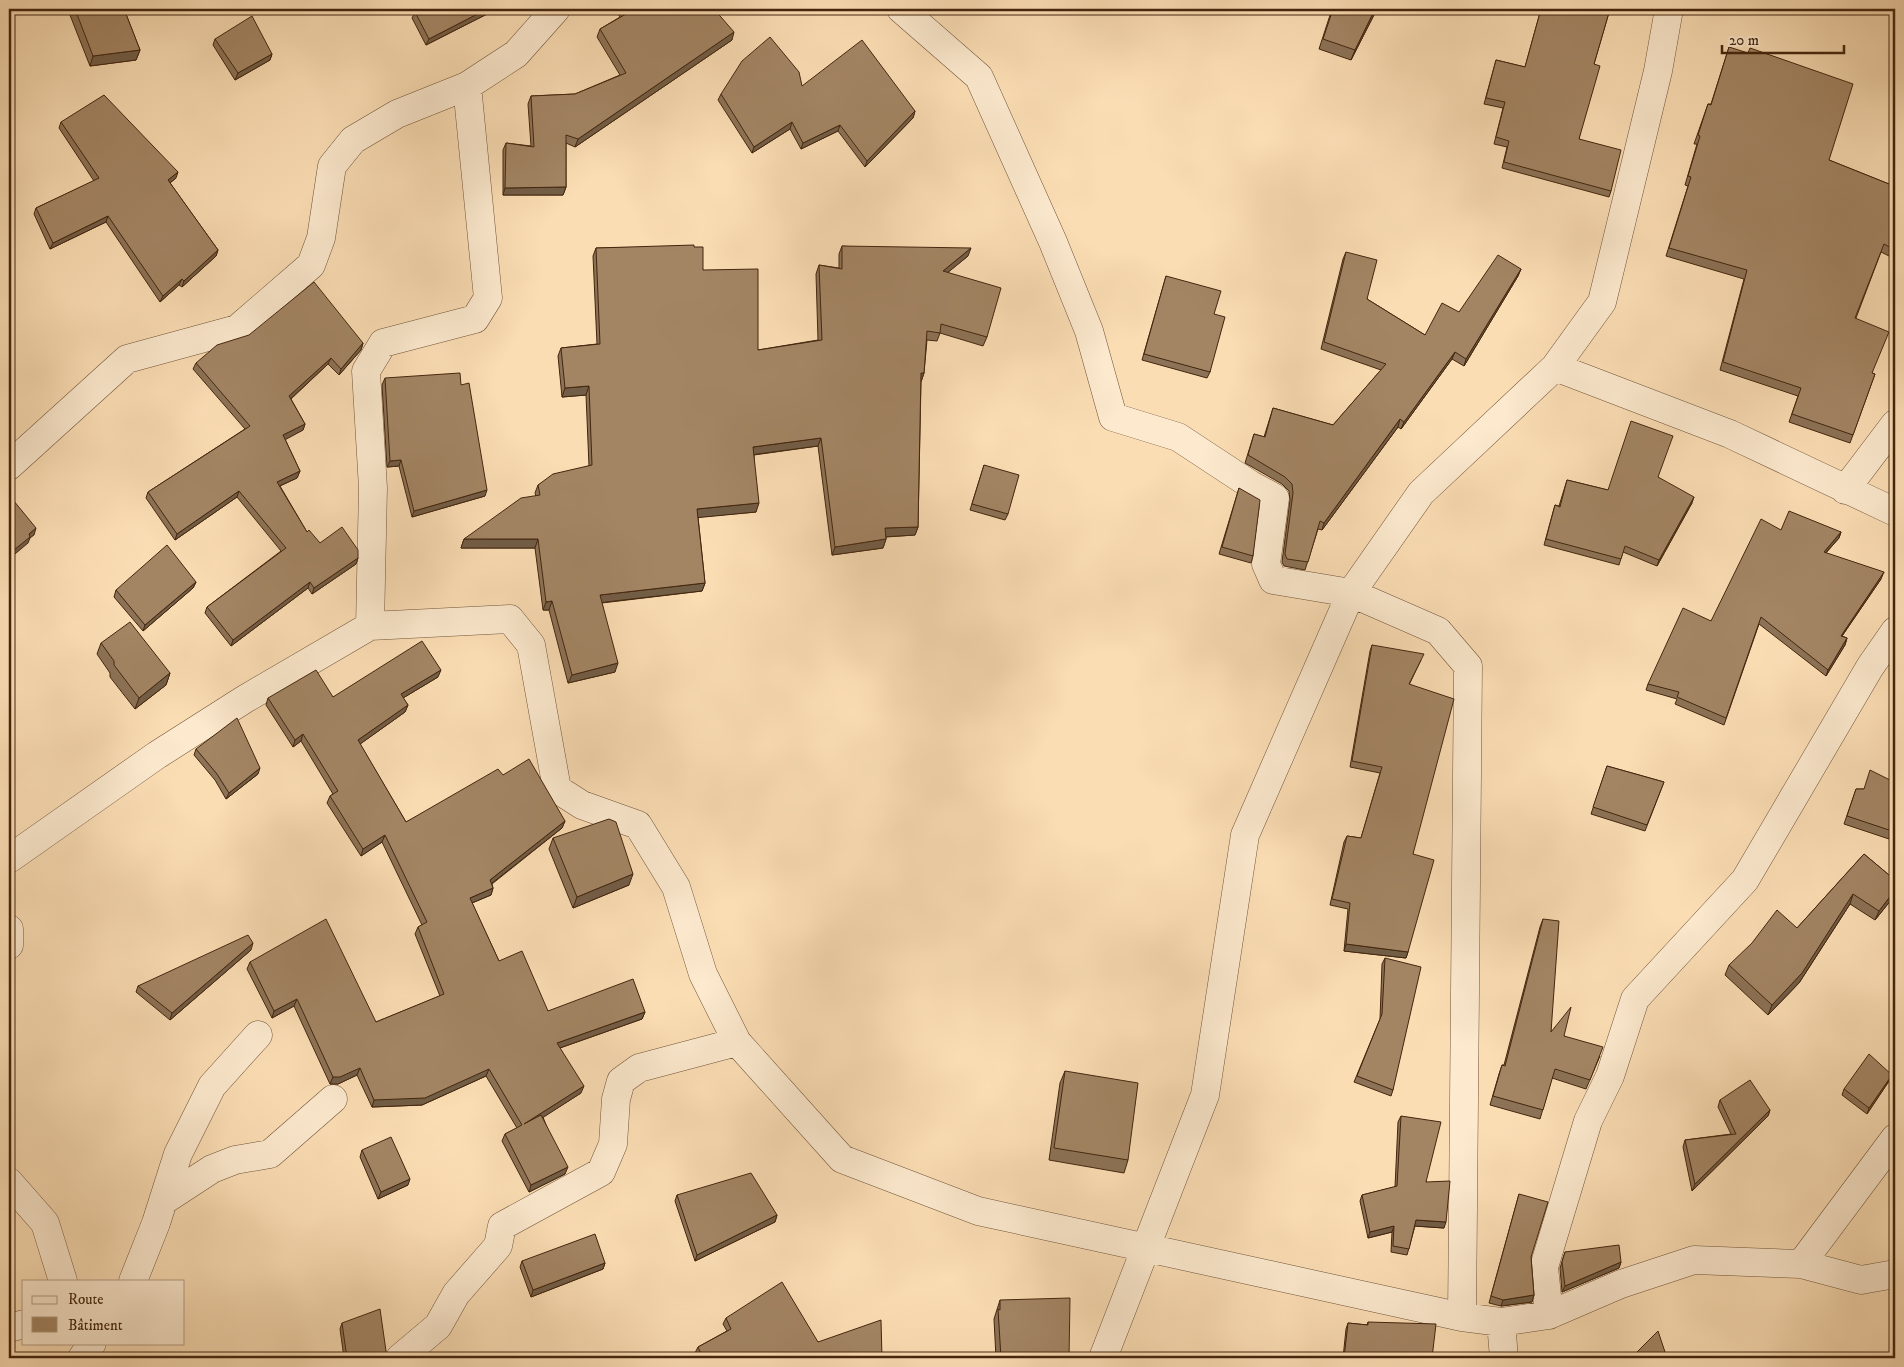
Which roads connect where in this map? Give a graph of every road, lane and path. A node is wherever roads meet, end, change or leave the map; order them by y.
1 (556, 9) edge
2 (901, 9) edge
3 (1669, 9) edge
4 (467, 86) junction
5 (1555, 367) junction
6 (1895, 424) edge
7 (9, 466) edge
8 (1845, 490) junction
9 (1895, 512) edge
10 (1351, 593) junction
11 (370, 626) junction
12 (1895, 631) edge
13 (9, 859) edge
14 (9, 929) edge
15 (9, 945) edge
16 (258, 1035) dead end
17 (737, 1042) junction
18 (333, 1099) dead end
19 (1895, 1138) edge
20 (9, 1182) edge
21 (163, 1201) junction
22 (1144, 1247) junction
23 (1801, 1264) junction
24 (1895, 1274) edge
25 (63, 1280) edge
26 (133, 1280) edge
27 (1549, 1315) junction
28 (1462, 1318) junction
29 (1501, 1322) junction
30 (22, 1325) edge
31 (9, 1328) edge
32 (78, 1344) edge
33 (91, 1344) edge
34 (400, 1358) edge
35 (1103, 1358) edge
36 (1504, 1358) edge

1 - 4 street
2 - 10 street
3 - 5 street
4 - 7 street
4 - 11 street
5 - 8 street
5 - 10 street
6 - 8 street
8 - 9 street
10 - 22 street
10 - 28 street
11 - 13 street
11 - 17 street
12 - 27 street
14 - 15 street
16 - 21 street
17 - 22 street
17 - 34 street
18 - 21 street
19 - 23 street
20 - 25 street
21 - 26 street
22 - 28 street
22 - 35 street
23 - 24 street
23 - 27 street
27 - 29 street
28 - 29 street
29 - 36 street
30 - 31 street
32 - 33 street

